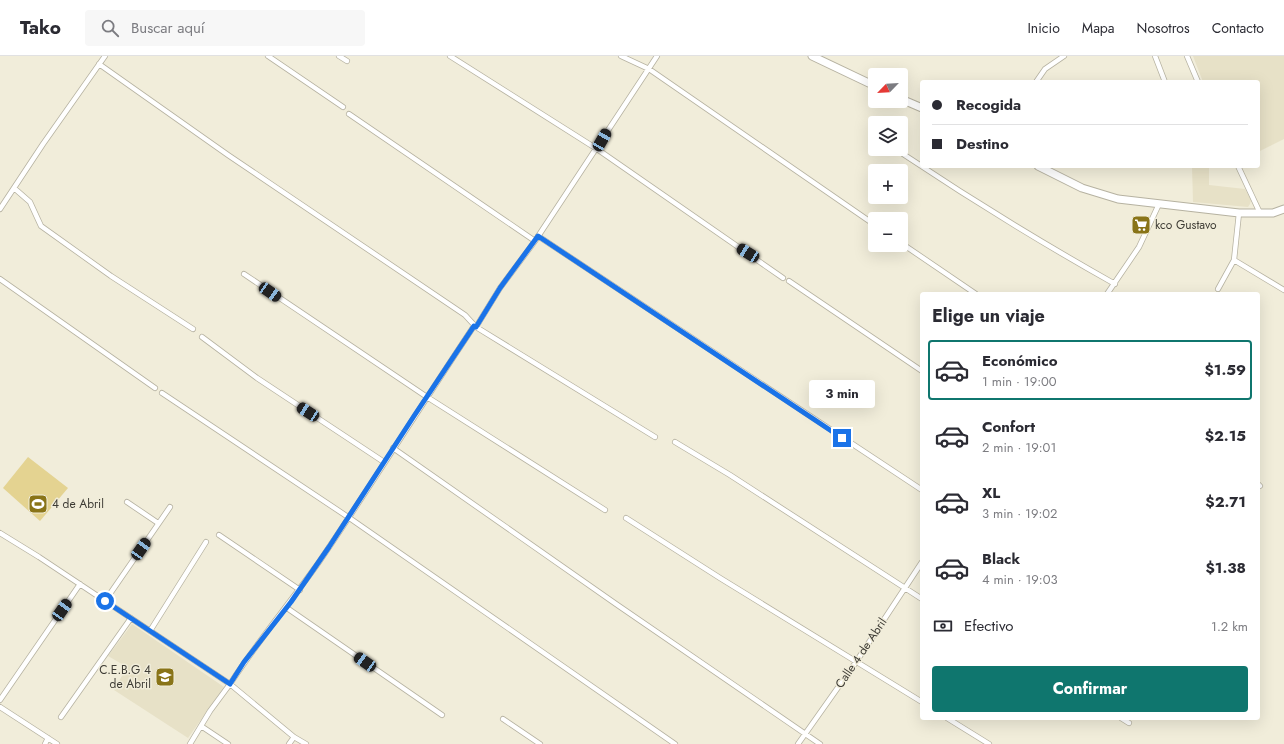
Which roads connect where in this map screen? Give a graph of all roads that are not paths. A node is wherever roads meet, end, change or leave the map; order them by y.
1 (105, 56) edge
2 (268, 56) edge
3 (339, 56) edge
4 (450, 56) edge
5 (621, 56) edge
6 (657, 56) edge
7 (812, 56) edge
8 (1064, 56) edge
9 (1156, 56) edge
10 (1187, 56) edge
11 (347, 61) dead end
12 (99, 64) junction
13 (648, 69) junction
14 (1037, 80) edge
15 (1164, 80) edge
16 (1197, 80) edge
17 (868, 83) edge
18 (908, 102) edge
19 (343, 107) dead end
20 (920, 107) edge
21 (349, 114) dead end
22 (597, 150) junction
23 (905, 156) edge
24 (920, 165) edge
25 (924, 168) edge
26 (1048, 168) edge
27 (1239, 168) edge
28 (14, 188) junction
29 (1159, 204) junction
30 (0, 209) edge
31 (1284, 209) edge
32 (1239, 212) junction
33 (1260, 213) junction
34 (1273, 213) junction
35 (1284, 216) edge
36 (868, 220) edge
37 (537, 239) junction
38 (908, 248) edge
39 (1234, 260) junction
40 (244, 274) dead end
41 (783, 278) dead end
42 (0, 279) edge
43 (789, 281) dead end
44 (1115, 284) junction
45 (1218, 289) dead end
46 (1284, 290) edge
47 (973, 292) edge
48 (1109, 292) edge
49 (476, 327) junction
50 (193, 329) dead end
51 (202, 338) dead end
52 (920, 370) edge
53 (155, 388) dead end
54 (162, 393) dead end
55 (427, 397) junction
56 (656, 437) dead end
57 (675, 442) dead end
58 (393, 448) junction
59 (384, 462) junction
60 (920, 489) edge
61 (127, 502) dead end
62 (170, 507) dead end
63 (605, 510) dead end
64 (348, 516) junction
65 (626, 518) dead end
66 (158, 523) junction
67 (0, 533) edge
68 (219, 536) dead end
69 (206, 542) dead end
70 (920, 565) edge
71 (80, 584) junction
72 (904, 588) junction
73 (300, 590) junction
74 (920, 598) edge
75 (105, 601) junction
76 (287, 608) junction
77 (131, 618) junction
78 (150, 631) junction
79 (856, 662) junction
80 (230, 684) junction
81 (0, 700) edge
82 (920, 701) edge
83 (0, 707) edge
84 (442, 715) dead end
85 (61, 717) dead end
86 (504, 719) dead end
87 (950, 720) edge
88 (1124, 720) edge
89 (1129, 723) dead end
90 (201, 726) junction
91 (805, 733) junction
92 (294, 737) junction
93 (48, 738) junction
94 (45, 744) edge
95 (57, 744) edge
96 (190, 744) edge
97 (228, 744) edge
98 (289, 744) edge
99 (306, 744) edge
100 (540, 744) edge
101 (675, 744) edge
102 (798, 744) edge
103 (820, 744) edge
104 (989, 744) edge

1 - 12 street
2 - 19 street
3 - 11 street
4 - 22 street
5 - 13 street
6 - 13 street
7 - 17 street
8 - 14 street
9 - 15 street
10 - 16 street
12 - 28 street
12 - 49 street
13 - 22 street
13 - 36 street
18 - 20 street
21 - 37 street
22 - 37 street
22 - 41 street
23 - 24 street
25 - 44 street
26 - 29 street
27 - 33 street
28 - 30 street
28 - 50 street
29 - 32 street
29 - 44 street
31 - 34 street
32 - 33 street
32 - 39 street
33 - 34 street
34 - 35 street
37 - 49 street
37 - 60 street
38 - 47 street
39 - 45 street
39 - 46 street
40 - 55 street
42 - 53 street
43 - 52 street
44 - 48 street
49 - 55 street
49 - 56 street
51 - 59 street
54 - 64 street
55 - 58 street
55 - 63 street
57 - 72 street
58 - 59 street
58 - 91 street
59 - 64 street
61 - 66 street
62 - 66 street
64 - 73 street
64 - 101 street
65 - 79 street
66 - 75 street
67 - 71 street
68 - 73 street
69 - 78 street
70 - 72 street, Calle 4 de Abril
71 - 75 street
71 - 81 street
72 - 74 street
72 - 79 street, Calle 4 de Abril
73 - 76 street
75 - 77 street
76 - 80 street
76 - 84 street
77 - 78 street
77 - 85 street
78 - 80 street
79 - 82 street
79 - 91 street, Calle 4 de Abril
80 - 90 street
80 - 92 street
83 - 93 street
86 - 100 street
87 - 104 street
88 - 89 street
90 - 96 street
90 - 97 street
91 - 102 street, Calle 4 de Abril
91 - 103 street
92 - 98 street
92 - 99 street
93 - 94 street
93 - 95 street

